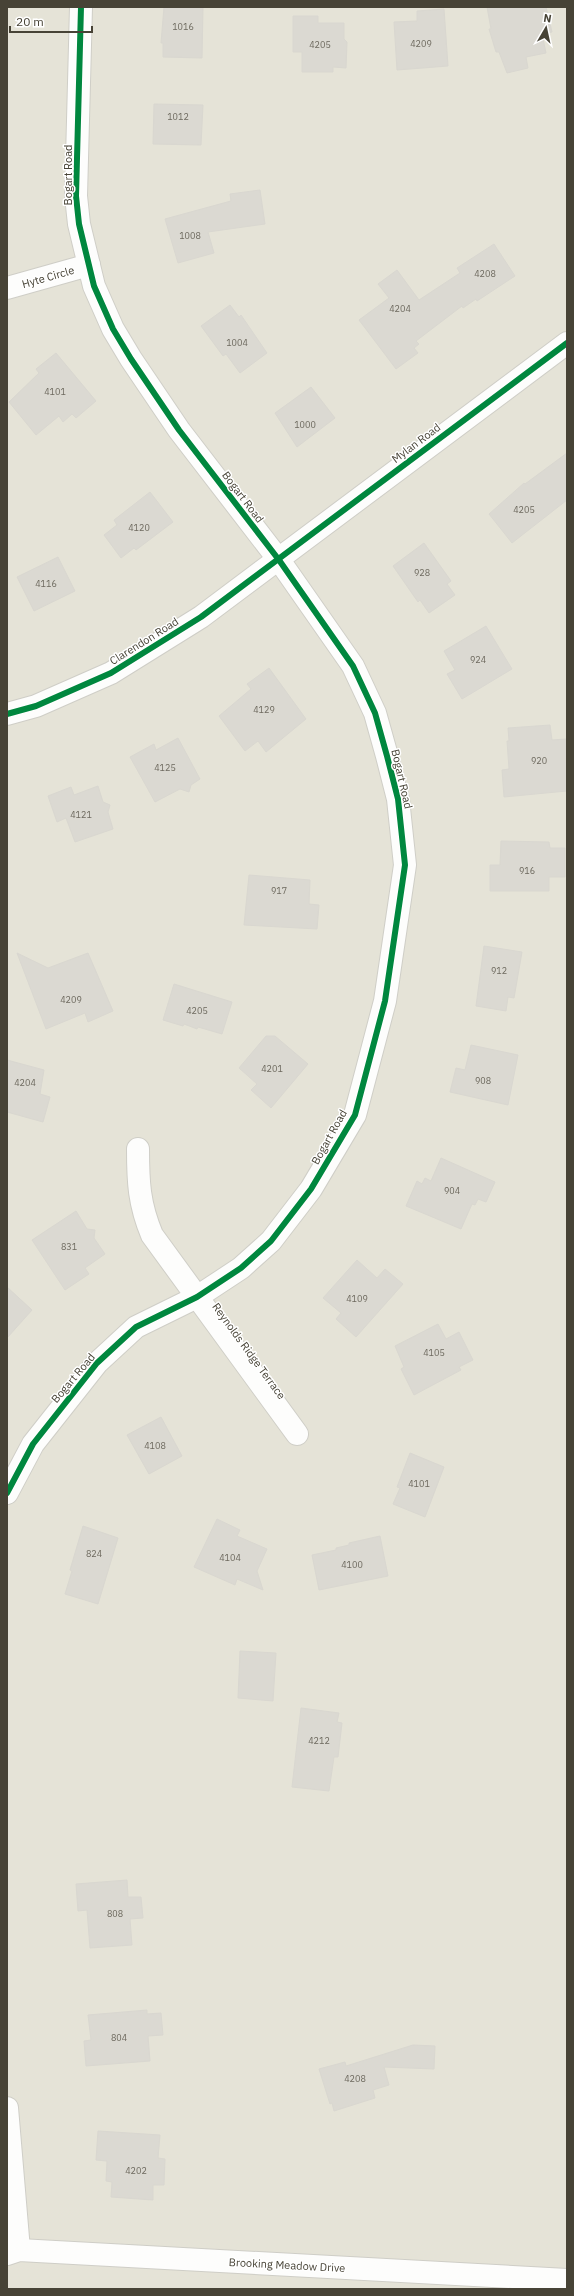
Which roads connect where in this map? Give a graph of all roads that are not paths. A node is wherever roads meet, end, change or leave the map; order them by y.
1 (81, 7) edge
2 (89, 265) junction
3 (7, 288) edge
4 (567, 343) edge
5 (279, 560) junction
6 (7, 714) edge
7 (138, 1149) dead end
8 (197, 1297) junction
9 (297, 1434) dead end
10 (7, 1493) edge
11 (7, 2108) edge
12 (13, 2252) edge
13 (567, 2280) edge

1 - 2 street, Bogart Road
2 - 3 street, Hyte Circle
2 - 5 street, Bogart Road
4 - 5 street, Mylan Road
5 - 6 street, Clarendon Road
5 - 8 street, Bogart Road
7 - 8 street, Reynolds Ridge Terrace
8 - 9 street, Reynolds Ridge Terrace
8 - 10 street, Bogart Road
11 - 12 street
12 - 13 street, Brooking Meadow Drive

